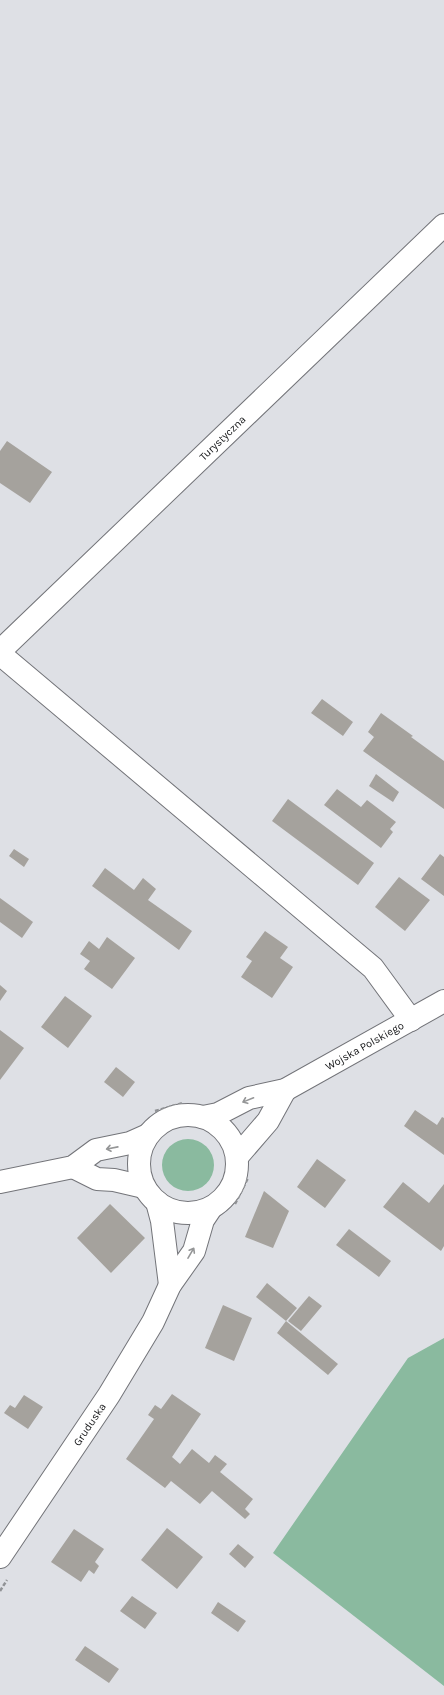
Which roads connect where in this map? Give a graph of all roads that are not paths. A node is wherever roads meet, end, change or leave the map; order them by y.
1 (444, 225) edge
2 (0, 652) edge
3 (444, 1001) edge
4 (411, 1020) junction
5 (285, 1090) junction
6 (196, 1110) junction
7 (148, 1135) junction
8 (237, 1157) junction
9 (74, 1168) junction
10 (0, 1182) edge
11 (151, 1195) junction
12 (211, 1208) junction
13 (170, 1285) junction
14 (0, 1557) edge

1 - 2 main road, Turystyczna
2 - 4 main road
3 - 4 main road, Wojska Polskiego
4 - 5 main road, Wojska Polskiego
5 -> 6 main road, Wojska Polskiego
5 - 8 main road
6 - 7 main road
6 - 8 main road
7 -> 9 main road
7 - 11 main road
8 - 12 main road
9 - 10 main road
9 - 11 main road
11 - 12 main road
11 - 13 main road
13 -> 12 main road, Gruduska
13 - 14 main road, Gruduska

